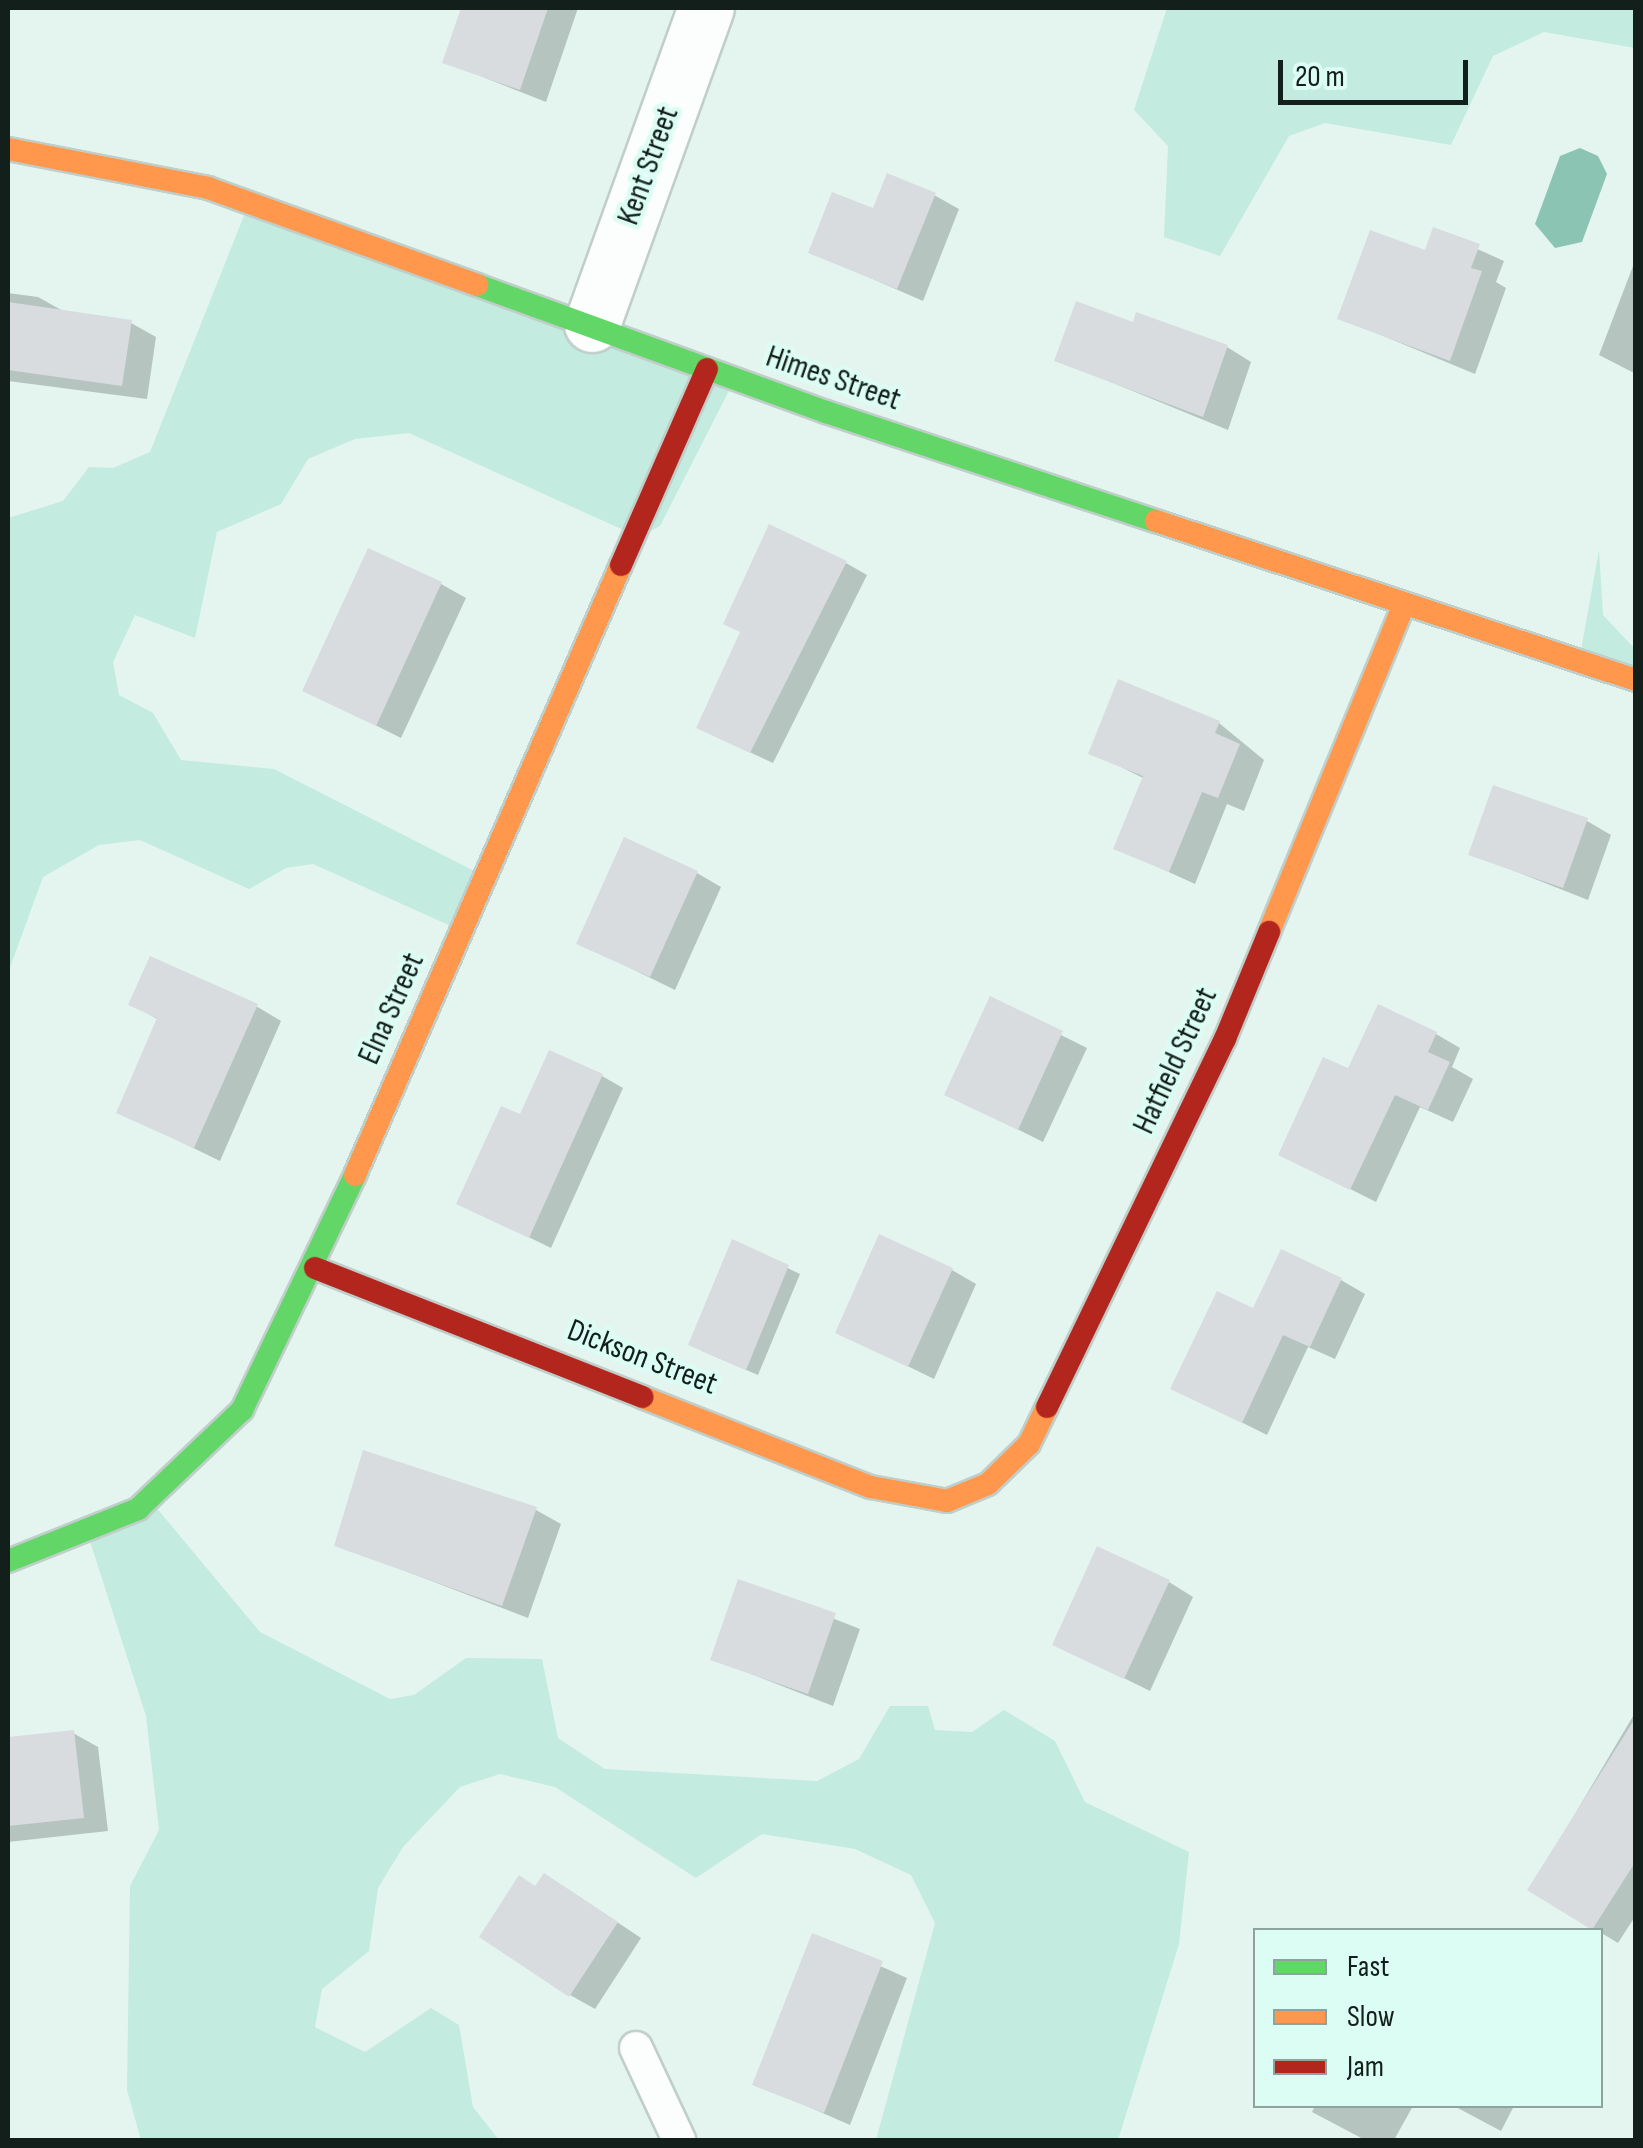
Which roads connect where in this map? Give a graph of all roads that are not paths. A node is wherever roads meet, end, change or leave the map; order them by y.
1 (706, 8) edge
2 (8, 148) edge
3 (592, 324) junction
4 (707, 369) junction
5 (1404, 604) junction
6 (1636, 680) edge
7 (315, 1268) junction
8 (947, 1501) joint
9 (8, 1561) edge
10 (636, 2048) dead end
11 (678, 2140) edge

1 - 3 street, Kent Street
2 - 3 street, Himes Street
3 - 4 street, Himes Street
4 - 5 street, Himes Street
4 - 7 street, Elna Street
5 - 6 street, Himes Street
5 - 8 street, Hatfield Street
7 - 8 street, Dickson Street
7 - 9 street, Elna Street
10 - 11 lane

